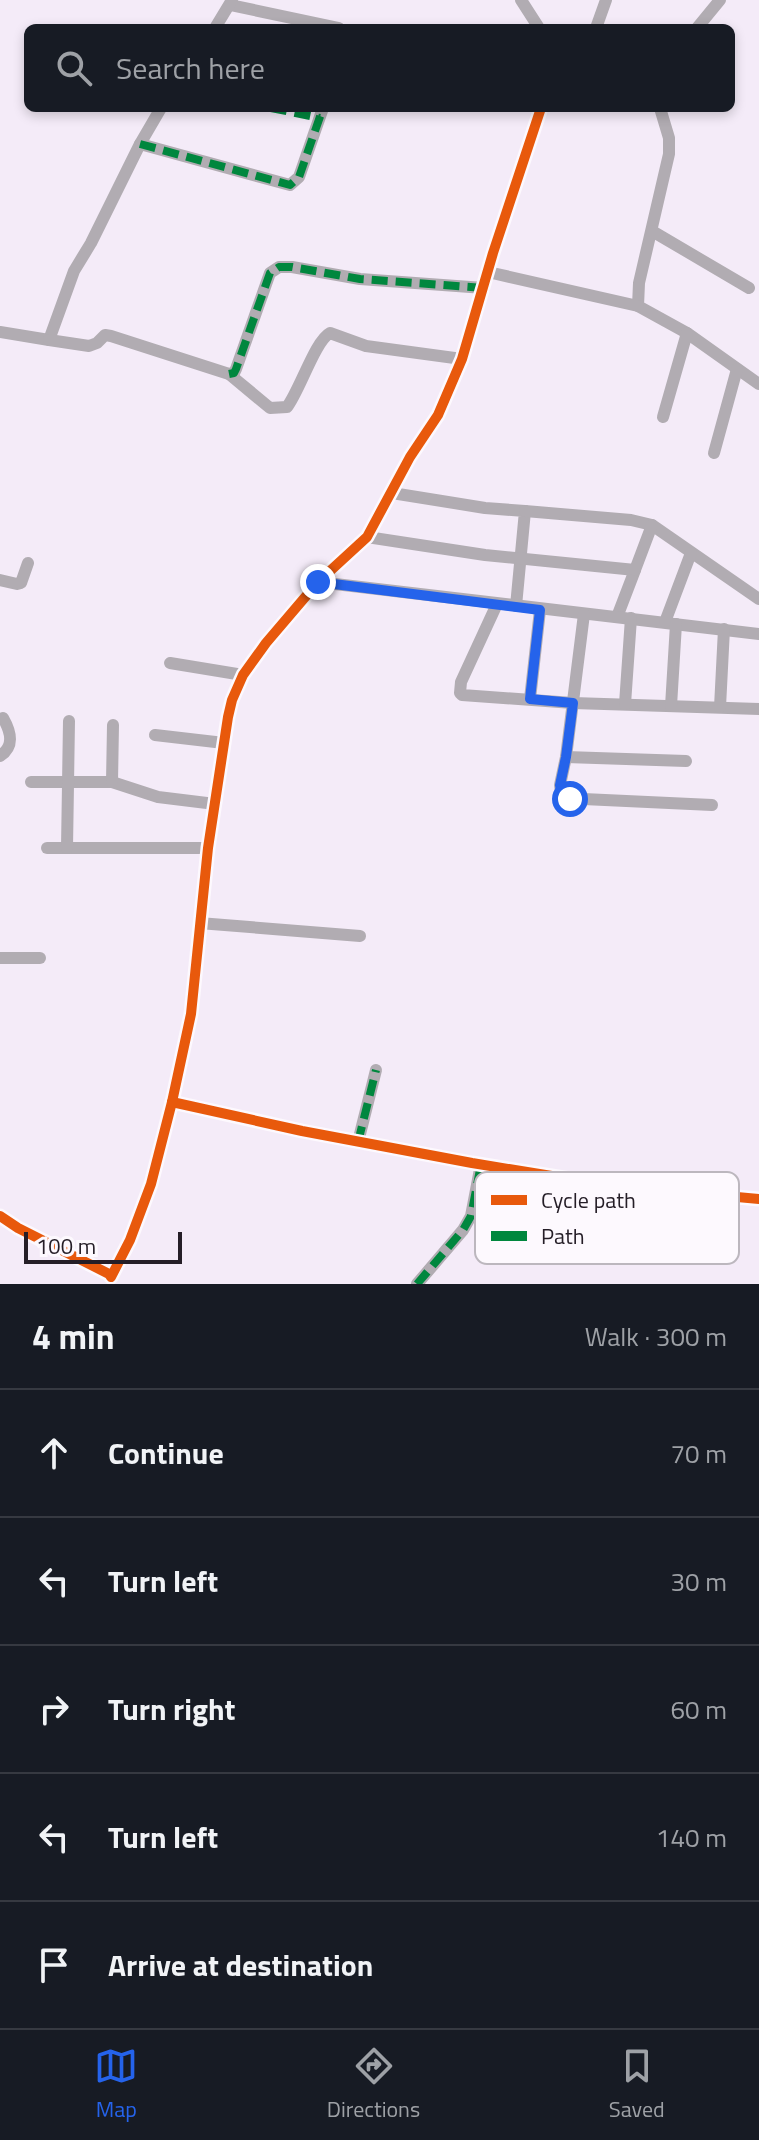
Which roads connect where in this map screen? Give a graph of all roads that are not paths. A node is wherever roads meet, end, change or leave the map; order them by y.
1 (521, 0) edge
2 (606, 0) edge
3 (720, 0) edge
4 (231, 2) edge
5 (217, 24) edge
6 (322, 24) edge
7 (536, 24) edge
8 (597, 24) edge
9 (700, 24) edge
10 (159, 112) edge
11 (322, 112) edge
12 (540, 112) edge
13 (661, 112) edge
14 (140, 144) junction
15 (652, 231) junction
16 (488, 272) junction
17 (484, 288) junction
18 (749, 288) dead end
19 (638, 306) junction
20 (0, 332) edge
21 (687, 333) junction
22 (49, 340) junction
23 (462, 359) junction
24 (737, 369) junction
25 (229, 374) junction
26 (759, 384) edge
27 (663, 417) dead end
28 (714, 453) dead end
29 (392, 493) junction
30 (525, 511) junction
31 (652, 525) junction
32 (367, 537) junction
33 (691, 553) junction
34 (522, 559) junction
35 (28, 563) dead end
36 (635, 570) junction
37 (0, 580) edge
38 (318, 582) junction
39 (759, 599) edge
40 (497, 604) junction
41 (516, 606) junction
42 (540, 610) junction
43 (584, 614) junction
44 (617, 617) junction
45 (631, 618) junction
46 (670, 623) junction
47 (724, 629) junction
48 (759, 634) edge
49 (170, 663) dead end
50 (243, 675) junction
51 (530, 699) junction
52 (573, 703) junction
53 (625, 704) junction
54 (671, 706) junction
55 (720, 707) junction
56 (759, 709) edge
57 (3, 718) dead end
58 (69, 721) dead end
59 (113, 725) dead end
60 (155, 735) dead end
61 (224, 743) junction
62 (0, 756) edge
63 (566, 757) junction
64 (686, 761) dead end
65 (31, 782) dead end
66 (68, 782) junction
67 (112, 782) junction
68 (215, 804) junction
69 (712, 805) dead end
70 (47, 848) dead end
71 (67, 848) junction
72 (208, 848) junction
73 (199, 923) junction
74 (360, 936) dead end
75 (0, 958) edge
76 (40, 958) dead end
77 (376, 1070) dead end
78 (172, 1102) junction
79 (358, 1142) junction
80 (481, 1164) junction
81 (479, 1172) edge
82 (529, 1172) edge
83 (475, 1195) edge
84 (739, 1197) edge
85 (759, 1199) edge
86 (0, 1216) edge
87 (110, 1278) edge
88 (124, 1284) edge
89 (417, 1284) edge

1 - 7 street
2 - 8 street
3 - 9 street
4 - 5 street
4 - 6 street
10 - 14 street
11 - 14 street
12 - 16 street
13 - 15 street
14 - 22 street
15 - 18 street
15 - 19 street
16 - 17 street
16 - 19 street
17 - 23 street
17 - 25 street
19 - 21 street
20 - 22 street
21 - 24 street
21 - 27 street
22 - 25 street
23 - 25 street
23 - 29 street
24 - 26 street
24 - 28 street
29 - 30 street
29 - 32 street
30 - 31 street
30 - 34 street
31 - 33 street
31 - 36 street
32 - 34 street
32 - 38 street
33 - 39 street
33 - 46 street
34 - 36 street
34 - 41 street
35 - 37 street
36 - 44 street
38 - 40 street
38 - 50 street
40 - 41 street
40 - 51 street
41 - 42 street
42 - 43 street
42 - 51 street
43 - 44 street
43 - 52 street
44 - 45 street
45 - 46 street
45 - 53 street
46 - 47 street
46 - 54 street
47 - 48 street
47 - 55 street
49 - 50 street
50 - 61 street
51 - 52 street
52 - 53 street
52 - 63 street
53 - 54 street
54 - 55 street
55 - 56 street
57 - 62 street
58 - 66 street
59 - 67 street
60 - 61 street
61 - 68 street
63 - 64 street
63 - 69 street
65 - 66 street
66 - 67 street
66 - 71 street
67 - 68 street
68 - 72 street
70 - 71 street
71 - 72 street
72 - 73 street
73 - 74 street
73 - 78 street
75 - 76 street
77 - 79 street
78 - 79 street
78 - 87 street
79 - 80 street
80 - 81 street
80 - 82 street
83 - 89 street
84 - 85 street
86 - 87 street
87 - 88 street

